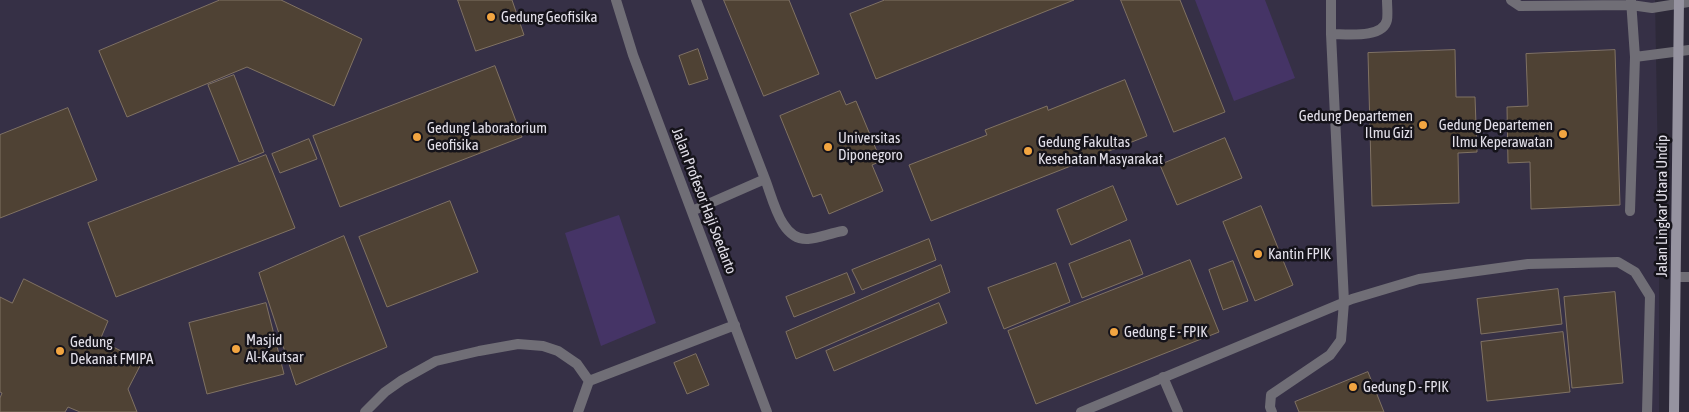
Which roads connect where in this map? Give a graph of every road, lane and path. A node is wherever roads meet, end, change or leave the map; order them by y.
1 (616, 0) edge
2 (696, 0) edge
3 (1331, 0) edge
4 (1387, 0) edge
5 (1511, 0) edge
6 (1631, 2) edge
7 (1682, 2) edge
8 (1331, 34) junction
9 (1684, 51) edge
10 (1635, 57) junction
11 (765, 179) junction
12 (692, 211) junction
13 (1630, 211) dead end
14 (843, 231) dead end
15 (1676, 277) junction
16 (1689, 277) edge
17 (1344, 302) junction
18 (735, 325) junction
19 (1163, 377) junction
20 (589, 381) junction
21 (366, 411) edge
22 (578, 412) edge
23 (767, 412) edge
24 (1081, 412) edge
25 (1178, 412) edge
26 (1272, 412) edge
27 (1647, 412) edge
28 (1674, 412) edge

1 - 12 street, Jalan Profesor Haji Soedarto
2 - 11 street
3 - 8 street
4 - 8 street
5 - 6 street
6 - 7 street
6 - 10 street
7 - 9 street, Jalan Lingkar Utara Undip
8 - 17 street
9 - 10 street
9 - 15 street, Jalan Lingkar Utara Undip
10 - 13 street
11 - 12 street
11 - 14 street
12 - 18 street, Jalan Profesor Haji Soedarto
15 - 16 street
15 - 28 street, Jalan Lingkar Utara Undip
17 - 19 street
17 - 26 street
17 - 27 street
18 - 20 street
18 - 23 street, Jalan Profesor Haji Soedarto
19 - 24 street
19 - 25 street
20 - 21 street
20 - 22 street

